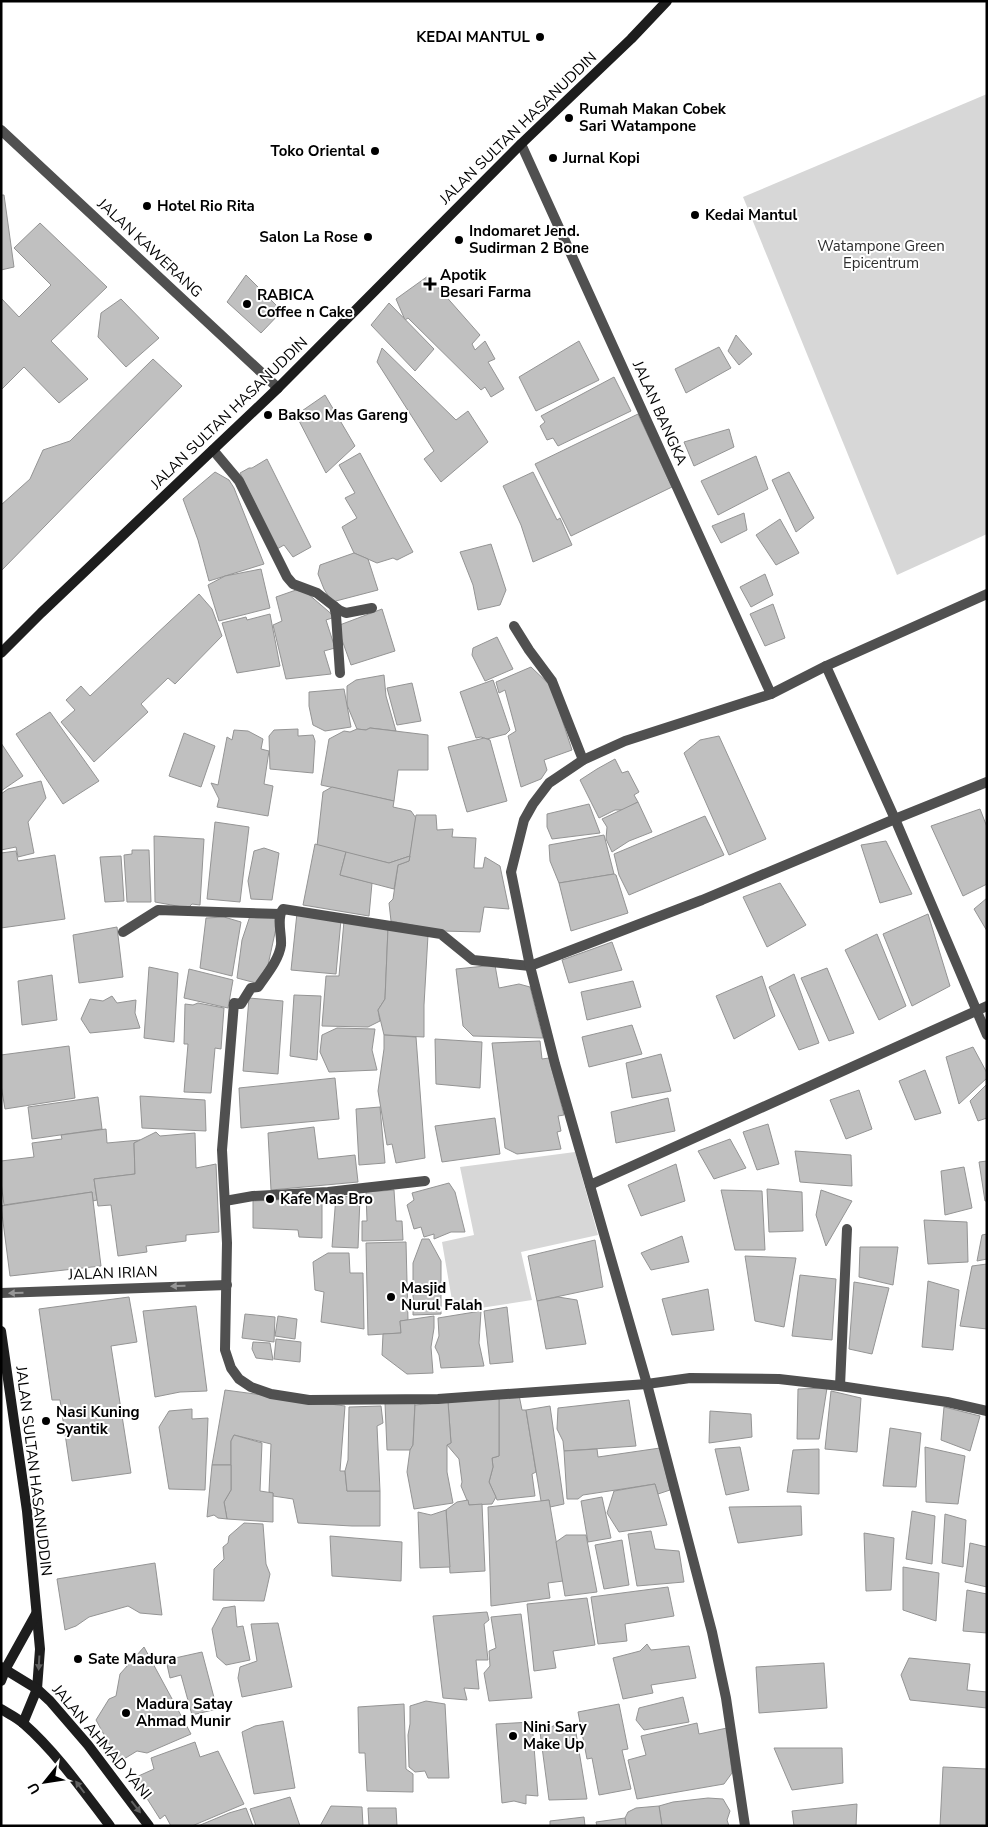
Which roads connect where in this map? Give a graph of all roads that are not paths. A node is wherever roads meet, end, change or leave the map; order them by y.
1 (667, 1) edge
2 (1, 130) edge
3 (521, 144) junction
4 (278, 388) junction
5 (213, 450) junction
6 (987, 594) edge
7 (334, 606) junction
8 (372, 608) dead end
9 (514, 626) dead end
10 (1, 653) edge
11 (826, 666) junction
12 (340, 673) dead end
13 (771, 694) junction
14 (583, 760) junction
15 (987, 782) edge
16 (895, 819) junction
17 (280, 914) junction
18 (123, 932) dead end
19 (530, 966) junction
20 (987, 1006) edge
21 (976, 1011) junction
22 (987, 1035) edge
23 (425, 1181) dead end
24 (590, 1184) junction
25 (225, 1200) junction
26 (847, 1229) dead end
27 (227, 1285) junction
28 (1, 1293) edge
29 (1, 1331) edge
30 (647, 1384) junction
31 (840, 1386) junction
32 (987, 1411) edge
33 (36, 1614) junction
34 (4, 1668) edge
35 (1, 1680) edge
36 (38, 1689) junction
37 (1, 1709) edge
38 (23, 1723) junction
39 (110, 1826) edge
40 (149, 1826) edge
41 (745, 1826) edge

1 - 3 main road, JALAN SULTAN HASANUDDIN
2 - 4 street, JALAN KAWERANG
3 - 4 main road, JALAN SULTAN HASANUDDIN
3 - 13 street, JALAN BANGKA
4 - 5 main road, JALAN SULTAN HASANUDDIN
5 - 7 street
5 - 10 main road, JALAN SULTAN HASANUDDIN
6 - 11 street
7 - 8 street
7 - 12 street
9 - 14 street
11 - 13 street
11 - 16 street
13 - 14 street
14 - 19 street
15 - 16 street
16 - 19 street
16 - 21 street
17 - 18 street
17 - 19 street
17 - 25 street
19 - 24 street
20 - 21 street
21 - 22 street
21 - 24 street
23 - 25 street
24 - 30 street
25 - 27 street
26 - 31 street
27 -> 28 street, JALAN IRIAN
27 - 30 street
29 - 33 main road, JALAN SULTAN HASANUDDIN
30 - 31 street
30 - 41 street
31 - 32 street
33 - 34 main road
33 -> 36 main road, JALAN SULTAN HASANUDDIN
34 - 35 main road
34 - 36 main road, JALAN AHMAD YANI
36 - 38 main road, JALAN SULTAN HASANUDDIN
36 -> 40 main road, JALAN AHMAD YANI
37 - 38 main road
39 -> 38 main road

